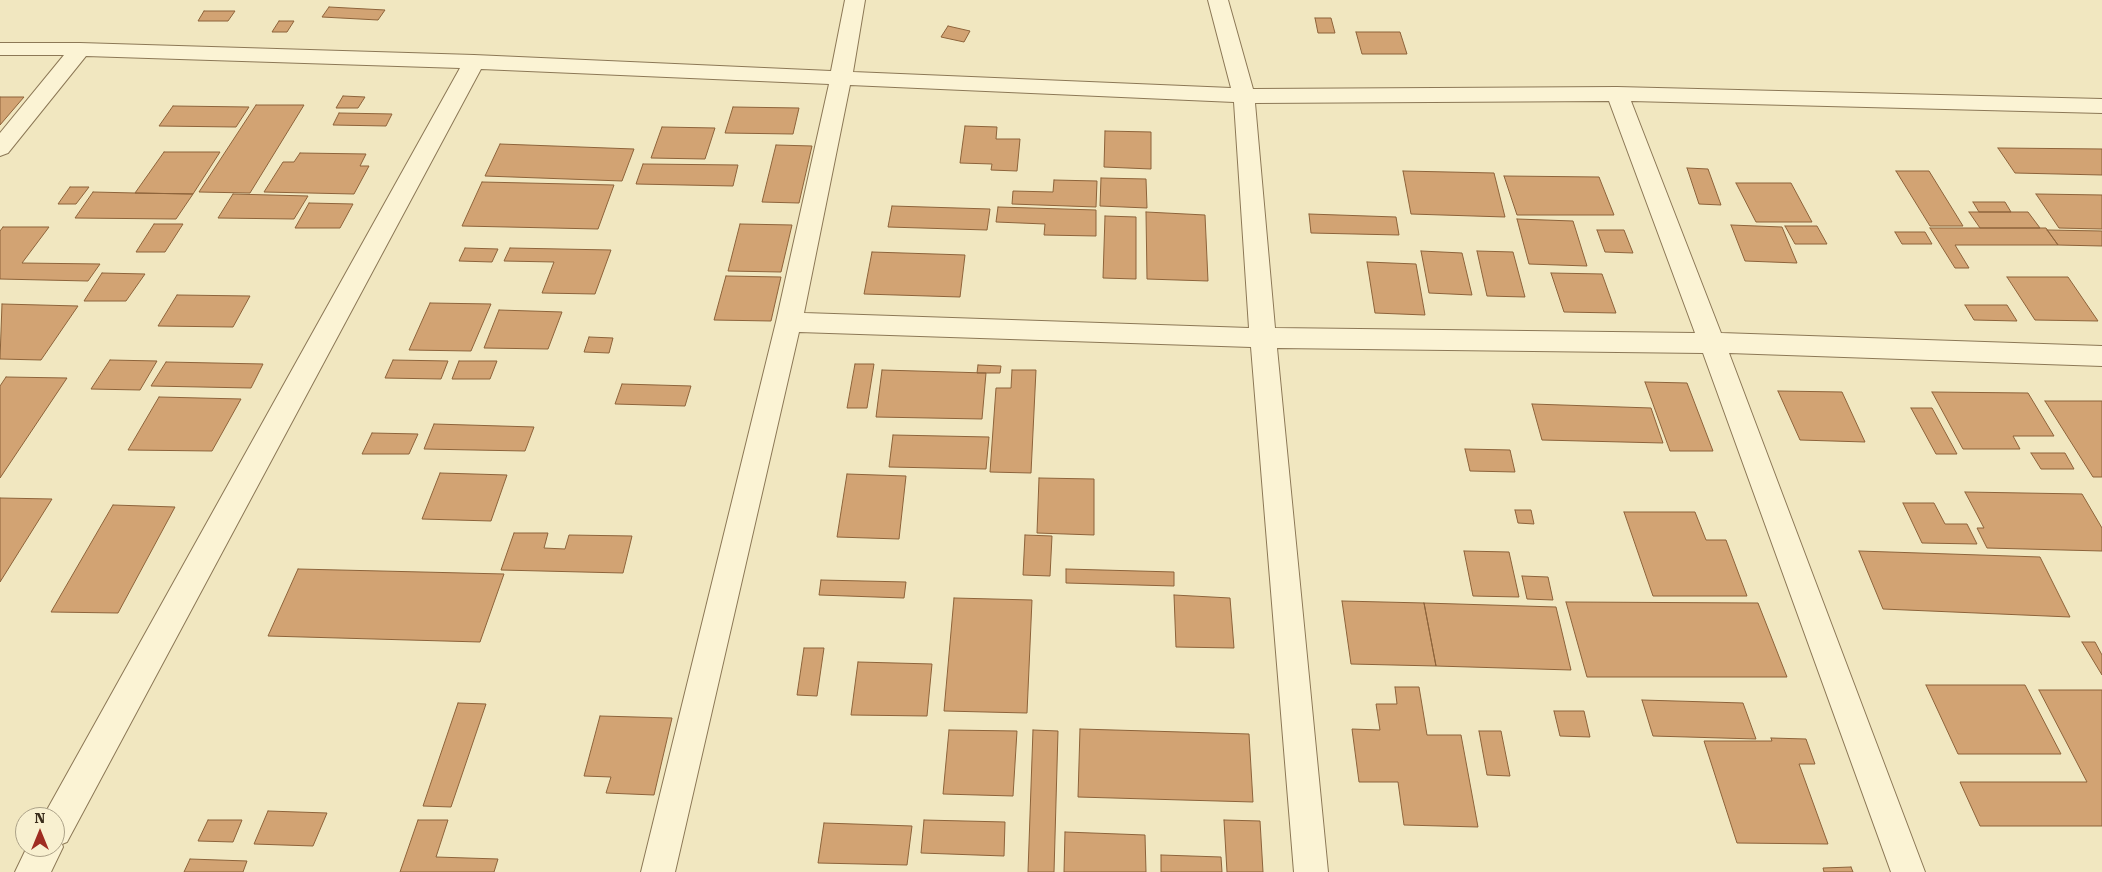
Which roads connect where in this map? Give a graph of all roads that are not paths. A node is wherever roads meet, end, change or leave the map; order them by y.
1 (855, 0) edge
2 (1218, 0) edge
3 (0, 49) edge
4 (80, 49) junction
5 (474, 62) junction
6 (841, 77) junction
7 (1617, 94) junction
8 (1244, 96) junction
9 (2102, 106) edge
10 (0, 148) edge
11 (789, 322) junction
12 (1263, 338) junction
13 (1712, 343) junction
14 (2102, 356) edge
15 (65, 812) edge
16 (40, 857) edge
17 (32, 872) edge
18 (658, 872) edge
19 (1311, 872) edge
20 (1908, 872) edge

1 - 6 street
2 - 8 street
3 - 4 street
4 - 5 street
4 - 10 street
5 - 6 street
5 - 15 street
6 - 8 street
6 - 11 street
7 - 8 street
7 - 9 street
7 - 13 street
8 - 12 street
11 - 12 street
11 - 18 street
12 - 13 street
12 - 19 street
13 - 14 street
13 - 20 street
16 - 17 street

